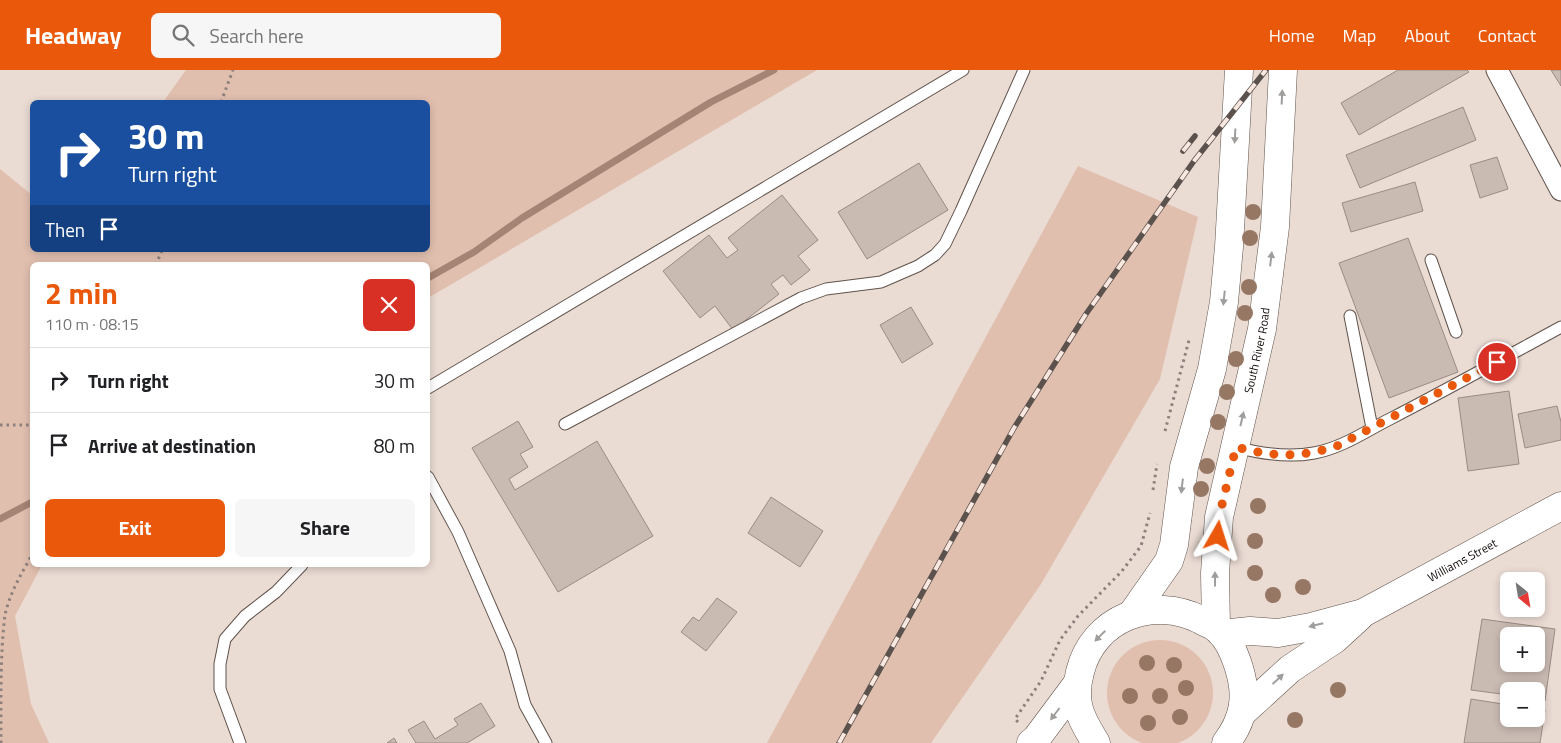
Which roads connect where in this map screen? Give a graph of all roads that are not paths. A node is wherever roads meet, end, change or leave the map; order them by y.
1 (964, 70) edge
2 (1024, 70) edge
3 (1238, 70) edge
4 (1283, 70) edge
5 (1497, 70) edge
6 (1561, 190) edge
7 (1431, 260) dead end
8 (1350, 316) dead end
9 (1561, 327) edge
10 (1456, 332) dead end
11 (430, 387) edge
12 (565, 424) dead end
13 (1372, 428) junction
14 (1236, 447) junction
15 (430, 480) edge
16 (1561, 506) edge
17 (300, 567) edge
18 (1363, 612) junction
19 (1132, 614) junction
20 (1219, 631) junction
21 (1077, 684) junction
22 (1243, 712) junction
23 (240, 743) edge
24 (546, 743) edge
25 (1031, 743) edge
26 (1096, 743) edge
27 (1226, 743) edge

1 - 11 lane
2 - 12 lane
3 -> 19 main road
14 -> 4 main road, South River Road
5 - 6 street
7 - 10 lane
8 - 13 lane
9 - 13 lane
13 - 14 lane
20 -> 14 main road, South River Road
15 - 24 lane
16 - 18 main road, Williams Street
17 - 23 lane
18 -> 20 main road, Williams Street
22 -> 18 main road, Williams Street
19 - 20 main road
19 -> 21 main road
20 - 22 main road
21 -> 25 main road
21 - 26 main road
22 - 27 main road

